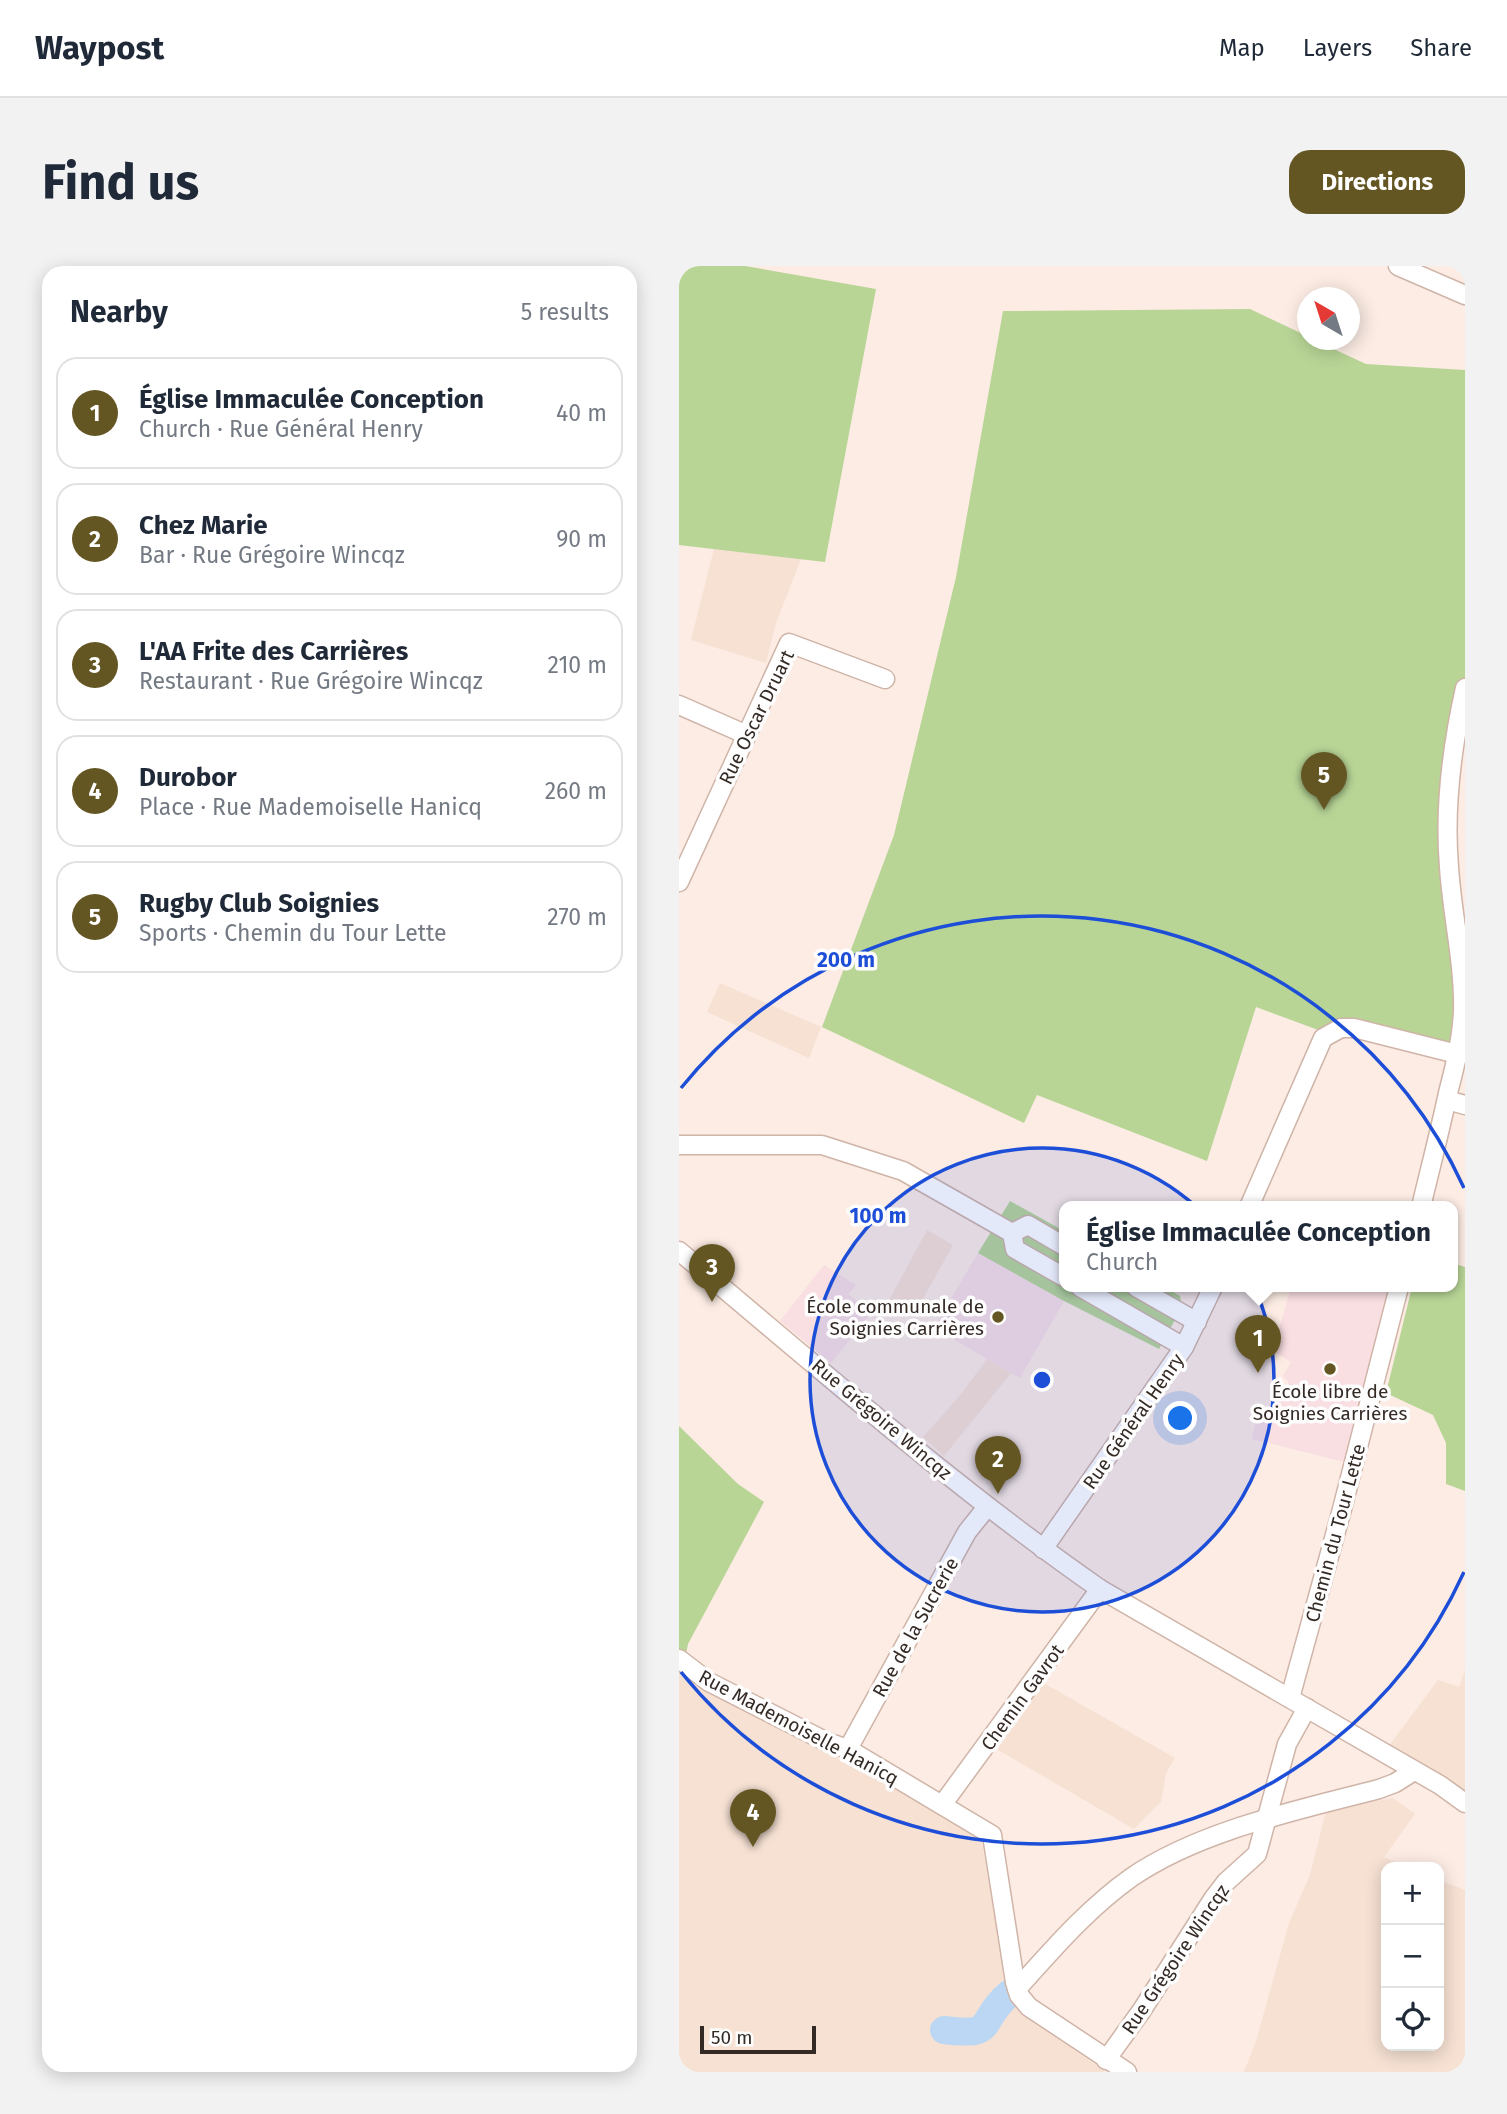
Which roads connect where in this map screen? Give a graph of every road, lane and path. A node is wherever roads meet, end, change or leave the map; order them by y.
1 (1398, 266) edge
2 (1465, 295) edge
3 (885, 679) dead end
4 (1465, 688) edge
5 (679, 705) edge
6 (747, 735) junction
7 (1460, 747) edge
8 (679, 882) edge
9 (1461, 920) edge
10 (1457, 1054) junction
11 (1447, 1100) junction
12 (1465, 1105) edge
13 (679, 1145) edge
14 (1252, 1201) edge
15 (1422, 1201) edge
16 (1012, 1233) junction
17 (1059, 1243) edge
18 (679, 1251) edge
19 (1059, 1275) edge
20 (1089, 1292) edge
21 (1145, 1292) edge
22 (1211, 1292) edge
23 (1398, 1292) edge
24 (1197, 1322) junction
25 (1184, 1347) junction
26 (987, 1507) junction
27 (1043, 1549) junction
28 (1100, 1589) junction
29 (679, 1659) edge
30 (1290, 1698) junction
31 (1307, 1709) junction
32 (848, 1749) junction
33 (1414, 1771) junction
34 (1465, 1804) edge
35 (942, 1805) junction
36 (1266, 1819) junction
37 (1017, 1989) junction
38 (1106, 2060) junction
39 (1127, 2072) edge

1 - 2 street
3 - 6 street, Rue Oscar Druart
4 - 7 street
5 - 6 street
6 - 8 street, Rue Oscar Druart
7 - 9 street
9 - 10 street
10 - 11 street
10 - 14 street
11 - 12 street
11 - 15 street
13 - 16 street
16 - 17 street
16 - 19 street
18 - 26 street, Rue Grégoire Wincqz
20 - 25 street
21 - 24 street
22 - 24 street, Rue Général Henry
23 - 30 street, Chemin du Tour Lette
24 - 25 street, Rue Général Henry
25 - 27 street, Rue Général Henry
26 - 27 street, Rue Grégoire Wincqz
26 - 32 street, Rue de la Sucrerie
27 - 28 street, Rue Grégoire Wincqz
28 - 30 street, Rue Grégoire Wincqz
28 - 35 street, Chemin Gavrot
29 - 32 street, Rue Mademoiselle Hanicq
30 - 31 street, Rue Grégoire Wincqz
31 - 33 street, Rue Grégoire Wincqz
31 - 36 street, Rue Grégoire Wincqz
32 - 35 street, Rue Mademoiselle Hanicq
33 - 34 street, Rue Grégoire Wincqz
33 - 36 street
35 - 37 street, Rue Mademoiselle Hanicq
36 - 37 street
36 - 38 street, Rue Grégoire Wincqz
37 - 38 street
38 - 39 street

